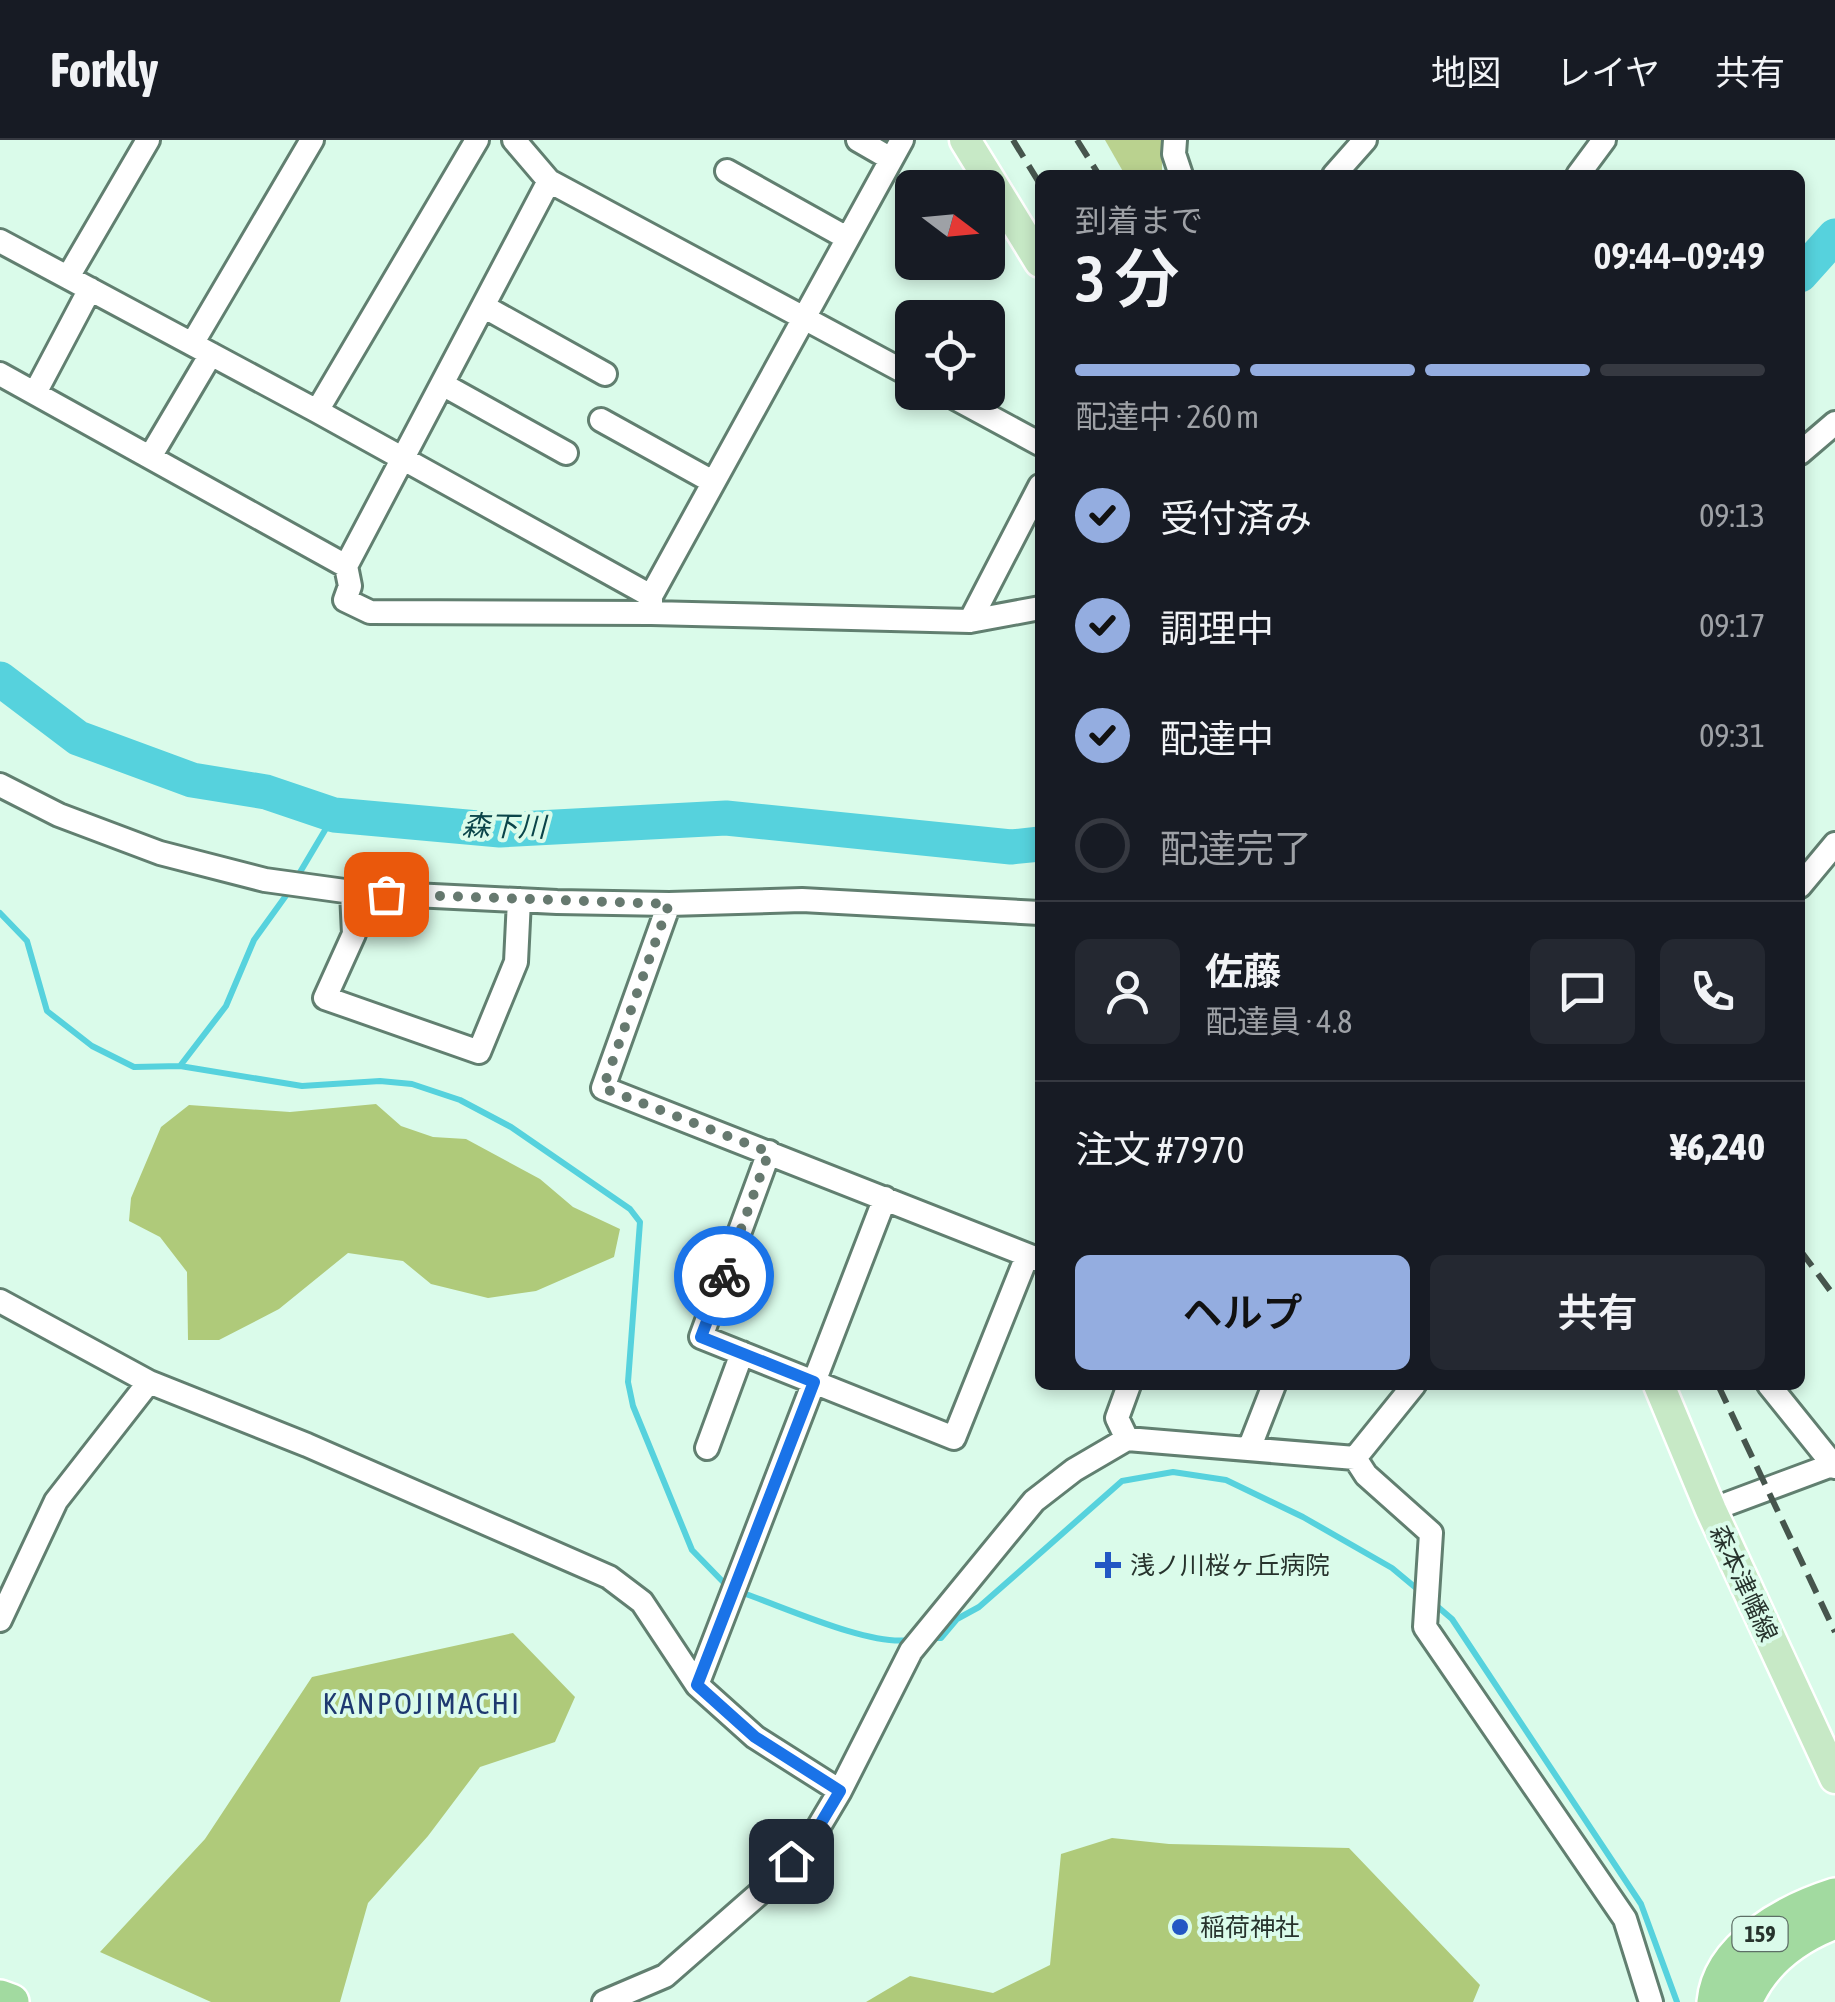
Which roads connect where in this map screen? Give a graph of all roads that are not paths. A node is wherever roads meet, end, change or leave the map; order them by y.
1 (148, 140) edge
2 (312, 140) edge
3 (477, 140) edge
4 (514, 140) edge
5 (858, 140) edge
6 (964, 140) edge
7 (1174, 140) edge
8 (1365, 140) edge
9 (1604, 140) edge
10 (897, 149) edge
11 (727, 170) dead end
12 (1179, 170) edge
13 (1338, 170) edge
14 (1582, 170) edge
15 (549, 181) junction
16 (848, 238) junction
17 (0, 241) edge
18 (1035, 253) edge
19 (68, 278) junction
20 (90, 289) junction
21 (483, 306) junction
22 (803, 318) junction
23 (201, 349) junction
24 (895, 367) edge
25 (0, 374) edge
26 (604, 374) dead end
27 (442, 384) junction
28 (35, 393) junction
29 (977, 410) edge
30 (317, 411) junction
31 (601, 420) dead end
32 (1835, 423) edge
33 (1035, 441) edge
34 (1805, 449) edge
35 (566, 453) dead end
36 (150, 457) junction
37 (402, 460) junction
38 (714, 482) junction
39 (1035, 496) edge
40 (346, 566) junction
41 (651, 605) junction
42 (1035, 609) edge
43 (970, 621) junction
44 (0, 786) edge
45 (1835, 844) edge
46 (1805, 880) edge
47 (352, 892) junction
48 (520, 900) junction
49 (669, 904) junction
50 (1035, 913) edge
51 (769, 1152) junction
52 (885, 1198) junction
53 (1034, 1258) edge
54 (0, 1301) edge
55 (742, 1353) junction
56 (149, 1382) junction
57 (814, 1382) junction
58 (1128, 1390) edge
59 (1272, 1390) edge
60 (1410, 1390) edge
61 (1660, 1390) edge
62 (1774, 1390) edge
63 (1126, 1439) junction
64 (707, 1448) dead end
65 (1249, 1448) junction
66 (1355, 1458) junction
67 (1834, 1466) edge
68 (1711, 1510) junction
69 (0, 1620) edge
70 (697, 1685) junction
71 (1835, 1778) edge
72 (840, 1791) junction
73 (1835, 1896) edge
74 (1835, 1920) edge
75 (0, 1998) edge
76 (11, 2002) edge
77 (604, 2002) edge
78 (1651, 2002) edge
79 (1714, 2002) edge
80 (1744, 2002) edge

1 - 19 street
2 - 23 street
3 - 30 street
4 - 15 street
5 - 10 street
6 - 18 main road
7 - 12 street
8 - 13 street
9 - 14 street
10 - 16 street
11 - 16 street
15 - 21 street
15 - 22 street
16 - 22 street
17 - 19 street
19 - 20 street
20 - 23 street
20 - 28 street
21 - 26 street
21 - 27 street
22 - 24 street
22 - 38 street
23 - 30 street
23 - 36 street
25 - 28 street
27 - 35 street
27 - 37 street
28 - 36 street
29 - 33 street
30 - 37 street
31 - 38 street
32 - 34 street
36 - 40 street
37 - 40 street
37 - 41 street
38 - 41 street
39 - 43 street
40 - 41 street
41 - 43 street
42 - 43 street
44 - 47 street
45 - 46 street
47 - 48 street
47 - 48 street
48 - 49 street
49 - 50 street
49 - 51 street
51 - 52 street
51 - 55 street
52 - 53 street
52 - 57 street
53 - 57 street
54 - 56 street
55 - 57 street
55 - 64 street
56 - 69 street
56 - 70 street
57 - 70 street
58 - 63 street
59 - 65 street
60 - 66 street
61 - 68 main road, 森本津幡線
62 - 67 street
63 - 65 street
63 - 72 street
65 - 66 street
66 - 78 street
67 - 68 street
68 - 71 main road, 森本津幡線
70 - 72 street
72 - 77 street
73 - 79 highway, 159
74 - 80 highway, 159
75 - 76 highway

